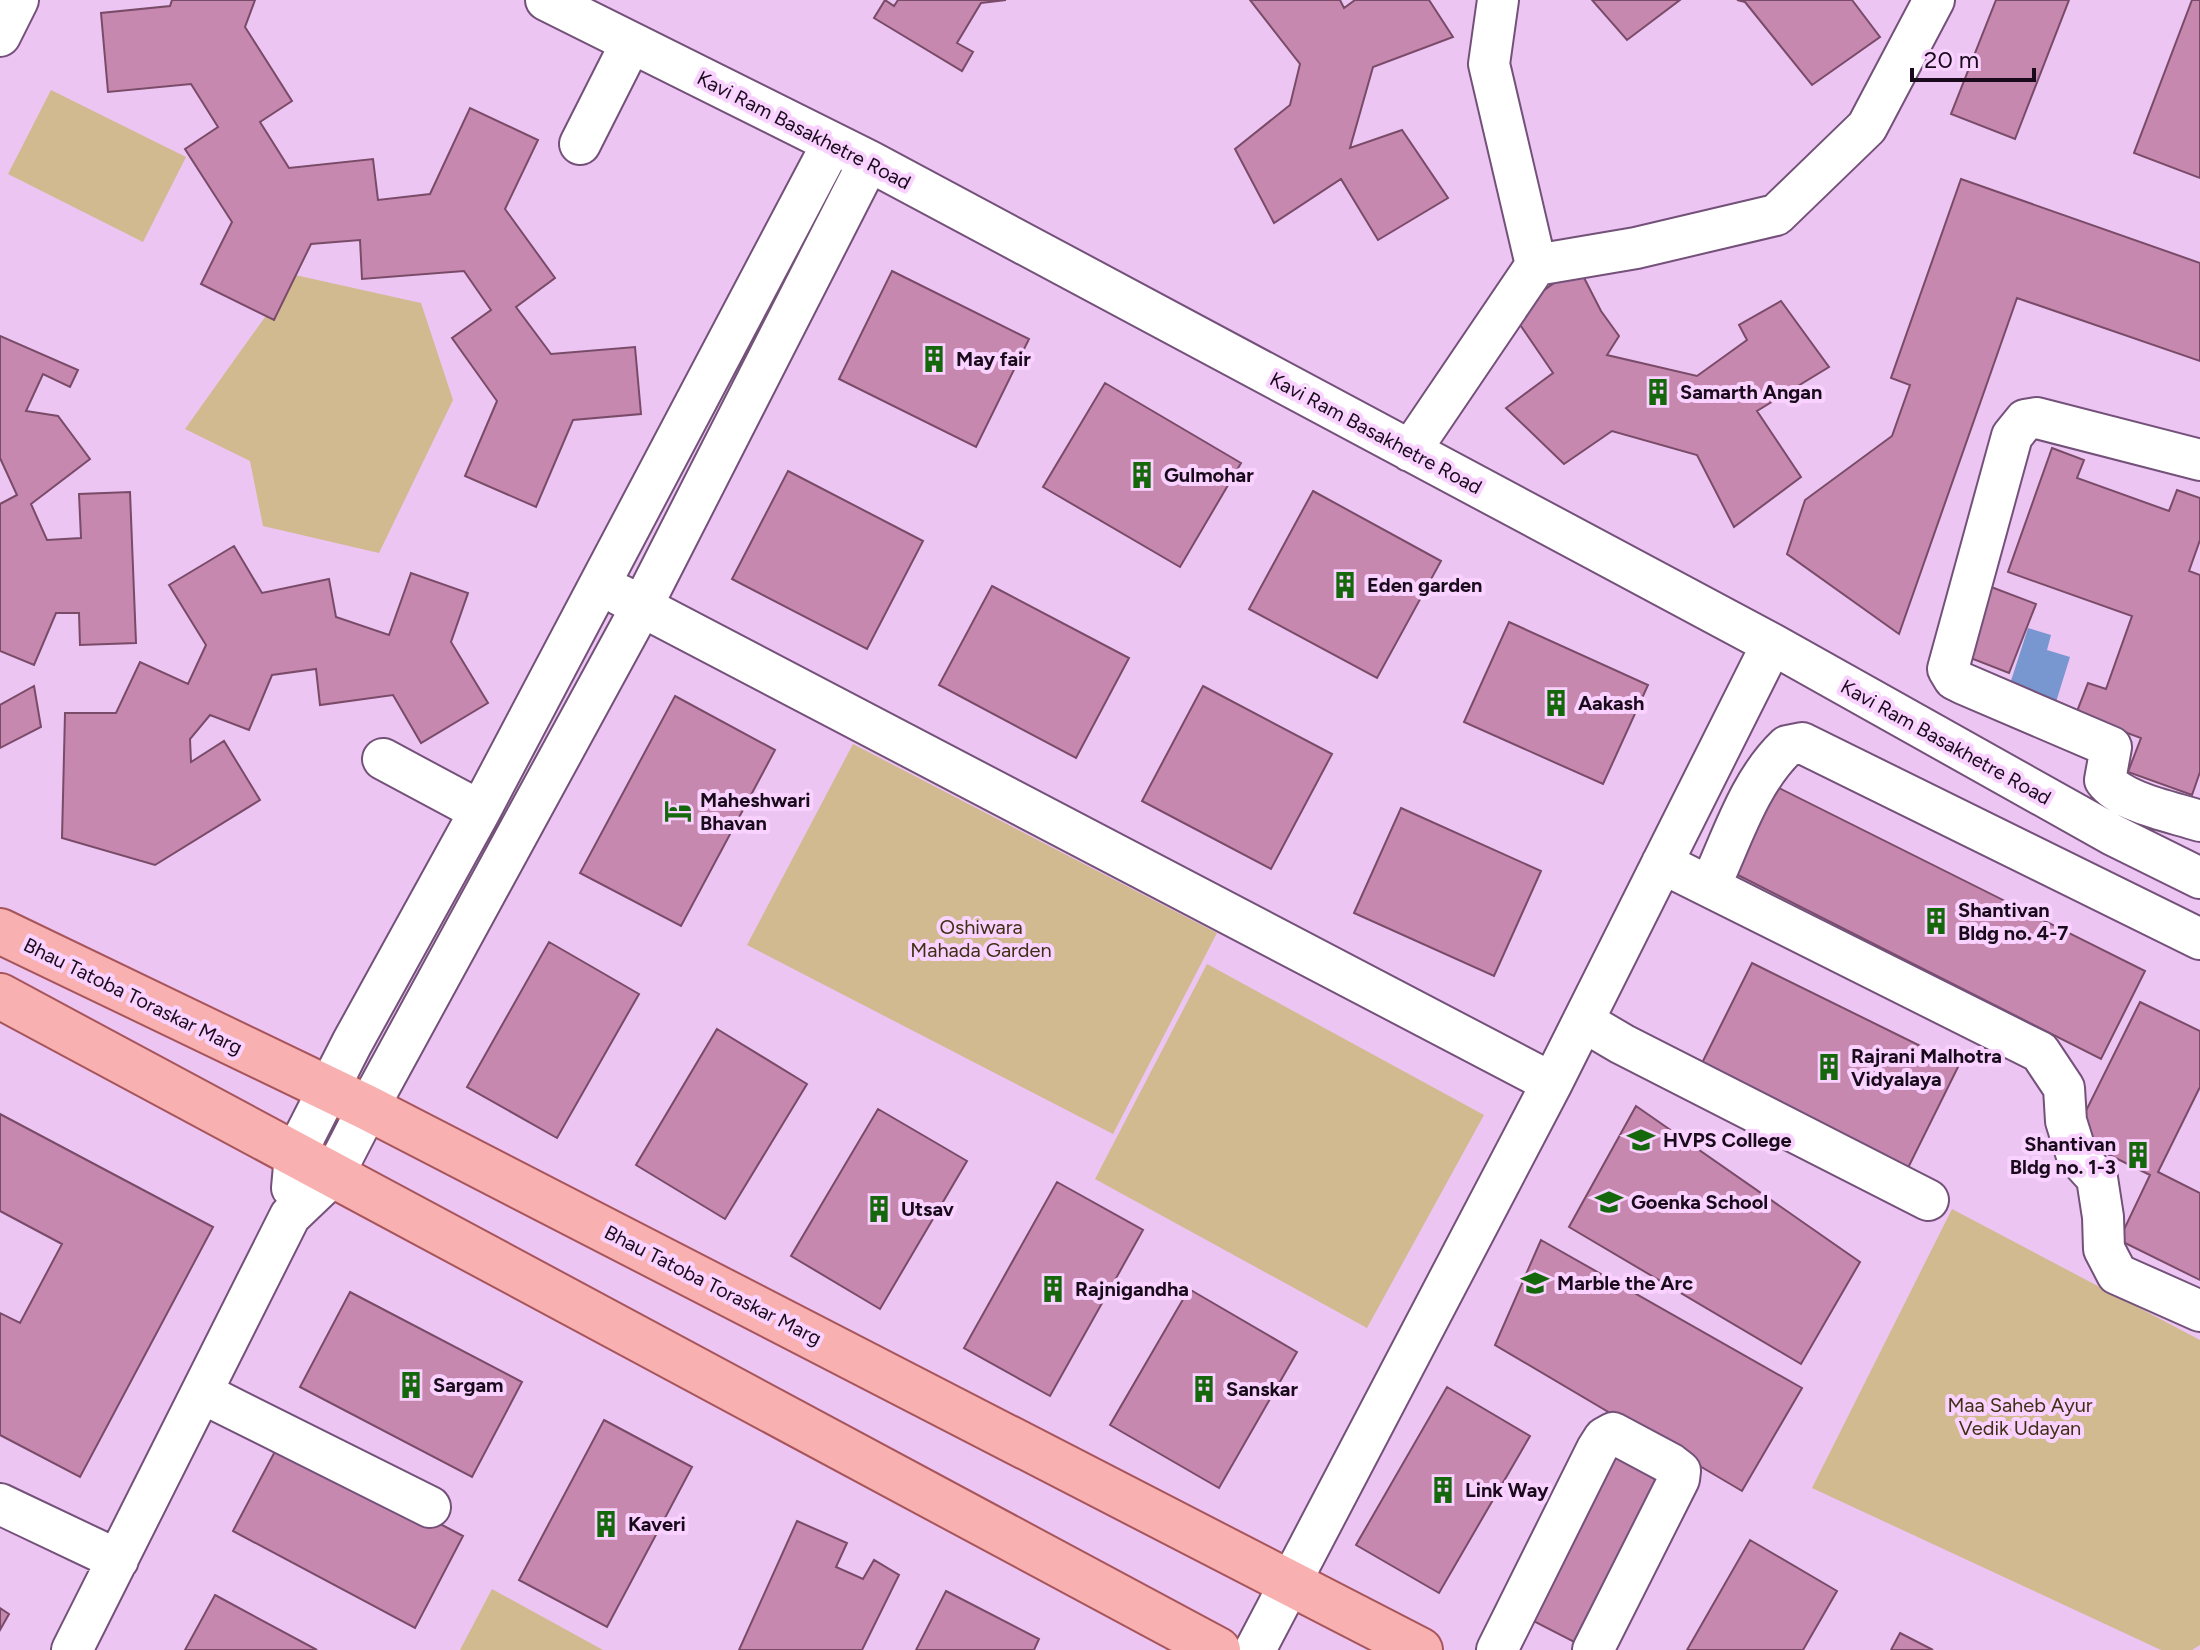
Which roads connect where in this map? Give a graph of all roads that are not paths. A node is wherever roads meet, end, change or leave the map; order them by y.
1 (18, 0) edge
2 (546, 0) edge
3 (1498, 0) edge
4 (1934, 0) edge
5 (0, 36) edge
6 (631, 43) junction
7 (580, 144) dead end
8 (832, 144) junction
9 (869, 161) junction
10 (1536, 265) junction
11 (1410, 451) junction
12 (2200, 460) edge
13 (600, 586) junction
14 (642, 606) junction
15 (1772, 644) junction
16 (383, 759) dead end
17 (2130, 798) junction
18 (480, 811) junction
19 (2200, 821) edge
20 (2113, 835) junction
21 (1662, 863) junction
22 (2200, 878) edge
23 (1710, 886) junction
24 (0, 931) edge
25 (2200, 939) edge
26 (0, 996) edge
27 (1583, 1021) junction
28 (1552, 1083) junction
29 (328, 1091) junction
30 (368, 1108) junction
31 (295, 1155) junction
32 (334, 1174) junction
33 (1928, 1200) dead end
34 (290, 1216) junction
35 (2200, 1311) edge
36 (202, 1393) junction
37 (0, 1504) edge
38 (430, 1507) dead end
39 (118, 1560) junction
40 (1291, 1582) junction
41 (72, 1650) edge
42 (1218, 1650) edge
43 (1255, 1650) edge
44 (1420, 1650) edge
45 (1497, 1650) edge
46 (1593, 1650) edge

1 - 5 street
2 - 6 street, Kavi Ram Basakhetre Road
3 - 10 street
4 - 10 street
6 - 7 street
6 - 8 street, Kavi Ram Basakhetre Road
8 - 9 street, Kavi Ram Basakhetre Road
8 - 13 street
9 - 11 street, Kavi Ram Basakhetre Road
9 - 14 street
10 - 11 street
11 - 15 street, Kavi Ram Basakhetre Road
12 - 17 street
13 - 14 street
13 - 18 street
14 - 28 street
14 - 30 street
15 - 20 street, Kavi Ram Basakhetre Road
15 - 21 street
16 - 18 street
17 - 19 street
17 - 20 street
18 - 29 street
20 - 22 street, Kavi Ram Basakhetre Road
21 - 23 street
21 - 27 street
23 - 25 street
23 - 35 street
24 - 29 main road, Bhau Tatoba Toraskar Marg
26 - 31 main road
27 - 28 street
27 - 33 street
28 - 40 street
29 - 30 main road, Bhau Tatoba Toraskar Marg
29 - 31 street
30 - 32 street
30 - 40 main road, Bhau Tatoba Toraskar Marg
31 - 32 main road
31 - 34 street
32 - 34 street
32 - 42 main road
34 - 36 street
36 - 38 street
36 - 39 street
37 - 39 street
39 - 41 street
40 - 43 street
40 - 44 main road, Bhau Tatoba Toraskar Marg
45 - 46 street

